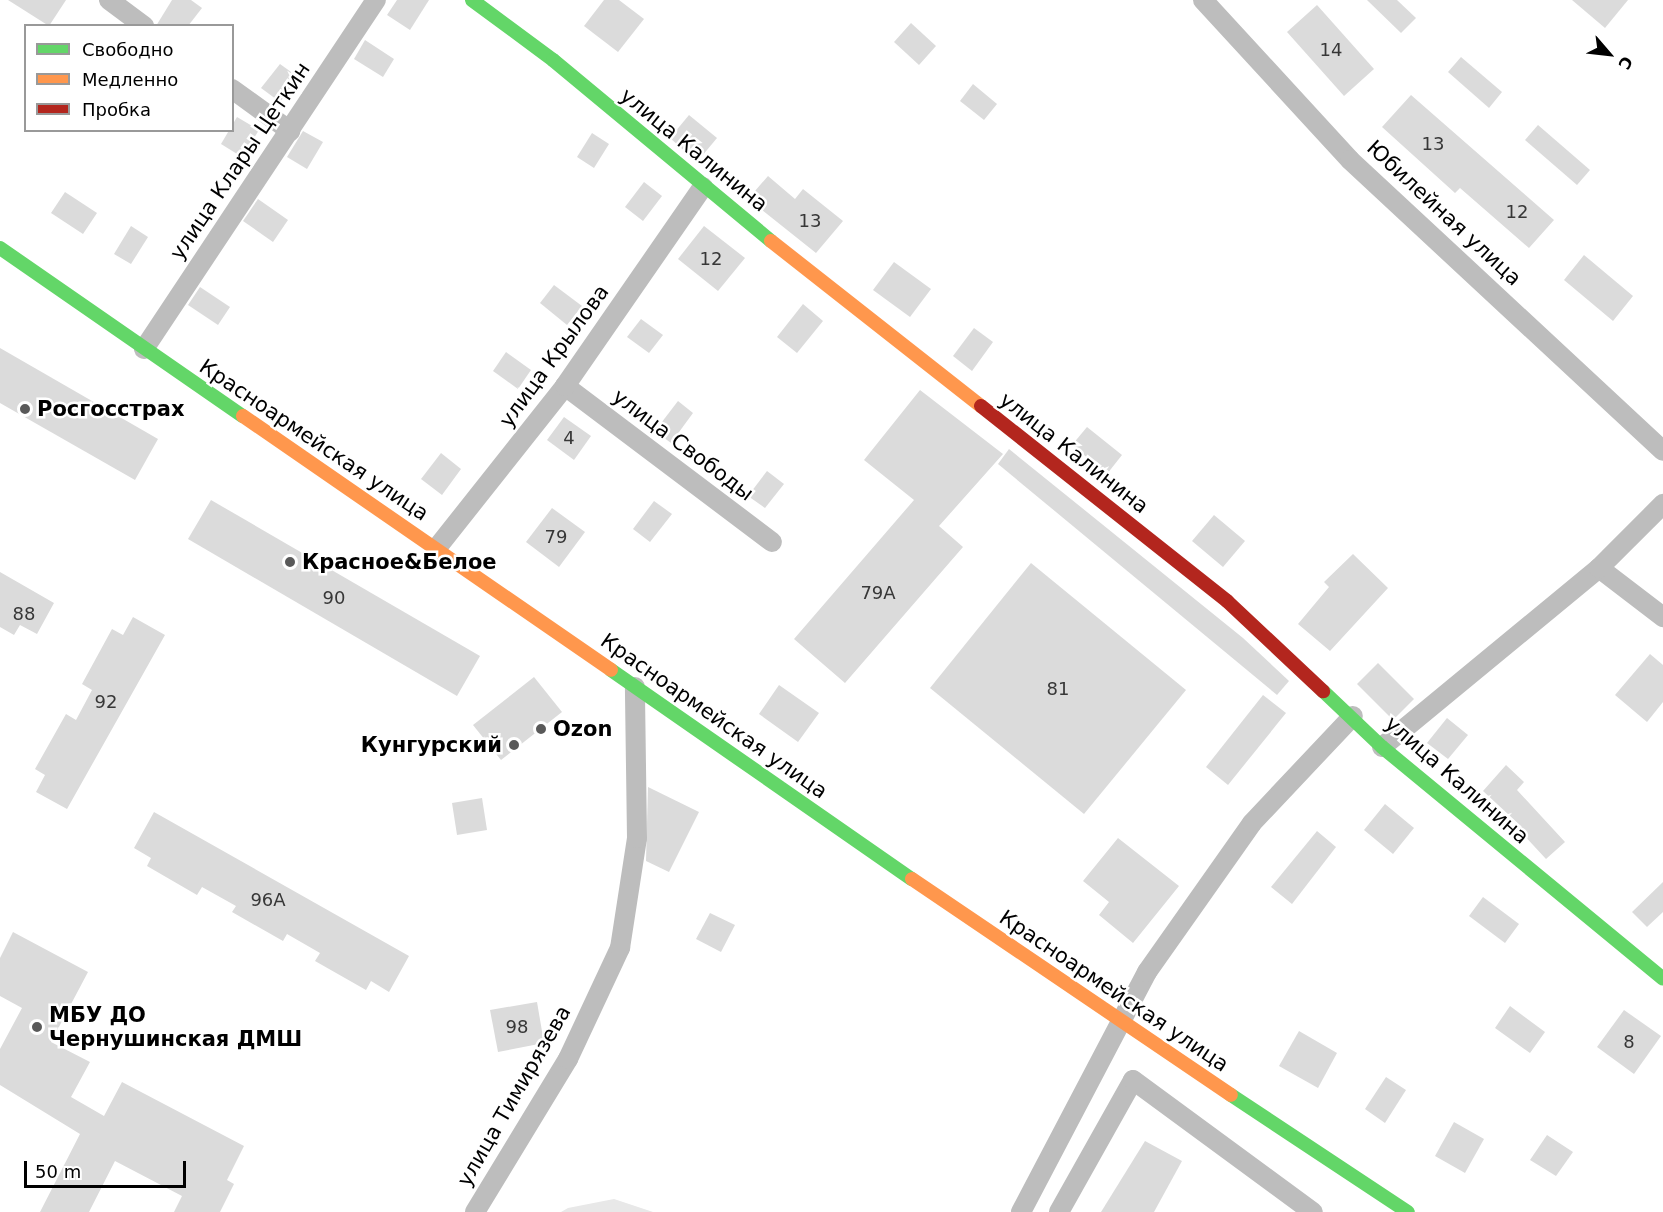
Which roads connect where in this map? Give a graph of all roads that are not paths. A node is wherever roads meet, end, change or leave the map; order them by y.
1 (109, 0) edge
2 (376, 0) edge
3 (471, 0) edge
4 (1203, 0) edge
5 (141, 24) edge
6 (234, 90) edge
7 (290, 131) junction
8 (703, 187) junction
9 (0, 248) edge
10 (144, 349) junction
11 (565, 386) junction
12 (1663, 451) edge
13 (1663, 504) edge
14 (772, 542) dead end
15 (436, 549) junction
16 (1599, 568) junction
17 (1663, 617) edge
18 (635, 687) junction
19 (1353, 716) junction
20 (1382, 747) junction
21 (1663, 979) edge
22 (1123, 1024) junction
23 (475, 1212) edge
24 (1021, 1212) edge
25 (1059, 1212) edge
26 (1313, 1212) edge
27 (1408, 1212) edge

1 - 5 street
2 - 7 street, улица Клары Цеткин
3 - 8 street, улица Калинина
4 - 12 street, Юбилейная улица
6 - 7 street
7 - 10 street, улица Клары Цеткин
8 - 11 street, улица Крылова
8 - 19 street, улица Калинина
9 - 10 street, Красноармейская улица
10 - 15 street, Красноармейская улица
11 - 14 street, улица Свободы
11 - 15 street, улица Крылова
13 - 16 street
15 - 18 street, Красноармейская улица
16 - 17 street
16 - 20 street
18 - 22 street, Красноармейская улица
18 - 23 street, улица Тимирязева
19 - 20 street, улица Калинина
19 - 22 street
20 - 21 street, улица Калинина
22 - 24 street
22 - 27 street, Красноармейская улица
25 - 26 street

